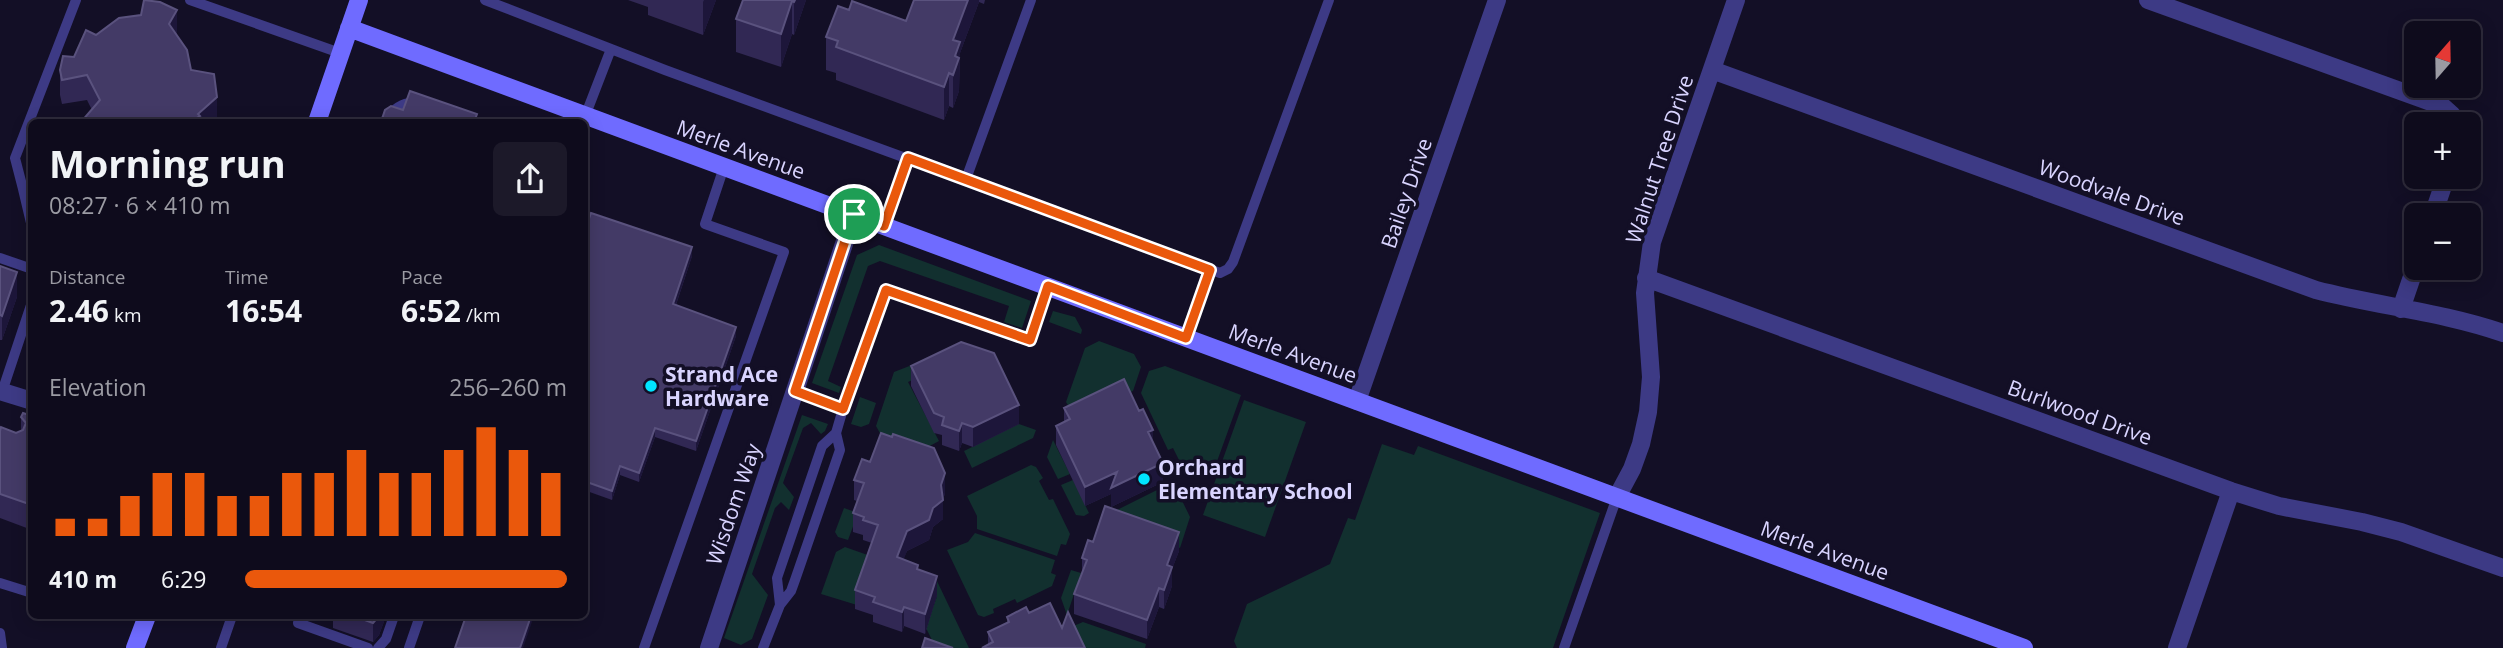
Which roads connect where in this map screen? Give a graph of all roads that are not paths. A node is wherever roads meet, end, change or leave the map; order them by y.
1 (76, 0) edge
2 (190, 0) edge
3 (359, 0) edge
4 (485, 0) edge
5 (1031, 0) edge
6 (1329, 0) edge
7 (1497, 0) edge
8 (1736, 0) edge
9 (2148, 0) edge
10 (349, 28) junction
11 (611, 49) junction
12 (341, 53) junction
13 (1712, 70) junction
14 (431, 108) edge
15 (2447, 112) edge
16 (30, 119) edge
17 (318, 119) edge
18 (386, 119) edge
19 (584, 119) edge
20 (588, 120) edge
21 (28, 124) edge
22 (908, 158) junction
23 (724, 167) junction
24 (966, 179) junction
25 (27, 191) edge
26 (854, 214) junction
27 (884, 226) junction
28 (0, 258) edge
29 (28, 268) edge
30 (1210, 270) junction
31 (1646, 278) junction
32 (2411, 280) edge
33 (1048, 286) junction
34 (2401, 309) junction
35 (28, 314) edge
36 (2503, 333) edge
37 (1186, 338) junction
38 (795, 391) junction
39 (1, 392) edge
40 (28, 400) edge
41 (1357, 401) junction
42 (843, 409) junction
43 (836, 433) junction
44 (2231, 491) junction
45 (1617, 497) junction
46 (2503, 568) edge
47 (0, 583) edge
48 (28, 592) edge
49 (780, 605) junction
50 (145, 619) edge
51 (231, 619) edge
52 (393, 619) edge
53 (419, 619) edge
54 (298, 624) dead end
55 (0, 633) edge
56 (711, 647) edge
57 (2, 648) edge
58 (135, 648) edge
59 (221, 648) edge
60 (368, 648) edge
61 (378, 648) edge
62 (409, 648) edge
63 (645, 648) edge
64 (763, 648) edge
65 (1564, 648) edge
66 (2024, 648) edge
67 (2177, 648) edge

1 - 16 lane
2 - 12 lane
3 - 10 street
4 - 11 lane
5 - 24 lane
6 - 30 lane
7 - 41 street, Bailey Drive
8 - 13 street, Walnut Tree Drive
9 - 15 street
10 - 12 street
10 - 19 street, Merle Avenue
11 - 19 lane
11 - 22 lane
12 - 17 street
13 - 31 street, Walnut Tree Drive
13 - 34 street, Woodvale Drive
14 - 18 lane
20 - 23 street, Merle Avenue
21 - 25 lane
22 - 24 lane
22 - 27 lane
23 - 26 street, Merle Avenue
23 - 63 lane
24 - 30 lane
26 - 27 street, Merle Avenue
26 - 38 street, Wisdom Way
27 - 33 street, Merle Avenue
28 - 29 lane
30 - 37 lane
31 - 44 street, Burlwood Drive
31 - 45 street, Walnut Tree Drive
32 - 34 street
33 - 37 street, Merle Avenue
33 - 42 lane
34 - 36 street, Woodvale Drive
35 - 39 lane
37 - 41 street, Merle Avenue
38 - 42 lane
38 - 56 street, Wisdom Way
39 - 40 street
41 - 45 street, Merle Avenue
42 - 43 lane
43 - 49 lane
43 - 49 lane
44 - 46 street, Burlwood Drive
44 - 67 street
45 - 65 lane
45 - 66 street, Merle Avenue
47 - 48 lane
49 - 64 lane
50 - 58 street
51 - 59 lane
52 - 61 lane
53 - 62 lane
54 - 60 lane
55 - 57 lane

